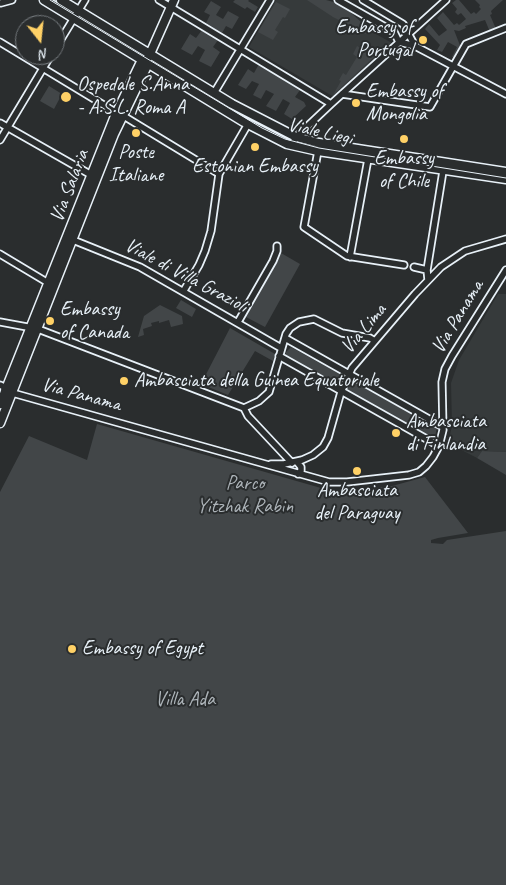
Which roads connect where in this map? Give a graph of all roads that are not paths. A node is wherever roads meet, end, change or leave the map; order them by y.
1 (12, 0) edge
2 (44, 0) edge
3 (61, 0) edge
4 (85, 0) edge
5 (159, 0) edge
6 (270, 0) edge
7 (362, 0) edge
8 (446, 0) edge
9 (342, 1) edge
10 (1, 2) edge
11 (173, 4) edge
12 (76, 14) junction
13 (405, 26) junction
14 (506, 28) edge
15 (65, 32) edge
16 (394, 32) junction
17 (409, 33) junction
18 (0, 42) edge
19 (399, 42) junction
20 (416, 46) junction
21 (241, 49) junction
22 (148, 57) junction
23 (46, 65) edge
24 (454, 66) junction
25 (44, 68) junction
26 (214, 93) junction
27 (342, 94) junction
28 (506, 94) edge
29 (331, 104) junction
30 (119, 114) junction
31 (0, 123) edge
32 (248, 124) junction
33 (8, 127) junction
34 (296, 137) junction
35 (0, 140) edge
36 (292, 145) junction
37 (318, 151) junction
38 (368, 159) junction
39 (443, 171) junction
40 (506, 172) edge
41 (220, 174) junction
42 (94, 177) junction
43 (506, 179) edge
44 (506, 239) edge
45 (72, 240) junction
46 (277, 246) dead end
47 (0, 254) edge
48 (350, 257) junction
49 (404, 265) dead end
50 (414, 267) dead end
51 (427, 270) junction
52 (506, 270) edge
53 (428, 280) junction
54 (52, 285) junction
55 (183, 292) junction
56 (0, 322) edge
57 (238, 322) junction
58 (35, 328) junction
59 (285, 338) junction
60 (375, 341) junction
61 (281, 348) junction
62 (279, 356) junction
63 (349, 374) junction
64 (4, 390) edge
65 (341, 392) junction
66 (0, 404) edge
67 (244, 408) junction
68 (0, 423) edge
69 (443, 427) junction
70 (439, 446) junction
71 (294, 462) junction
72 (264, 464) junction
73 (297, 472) junction

1 - 10 street
2 - 12 main road
3 - 12 main road
4 - 12 street
5 - 11 street
6 - 21 street
7 - 13 street
8 - 17 street
9 - 16 street
11 - 21 street
11 - 22 main road, Via Salaria
12 - 15 street
12 - 22 main road
13 - 16 street
13 - 17 street
14 - 24 street
16 - 19 street
17 - 19 street
17 - 20 street
18 - 25 street
19 - 20 street
19 - 27 street
20 - 24 street
21 - 26 street
21 - 29 street
22 - 26 main road, Viale Liegi
22 - 30 main road, Via Salaria
22 - 32 main road, Viale Liegi
23 - 25 street
24 - 27 street
24 - 28 street
25 - 30 street
25 - 33 street
26 - 34 main road, Viale Liegi
27 - 29 street
29 - 34 street
30 - 41 street
30 - 42 main road, Via Salaria
31 - 33 street
32 - 36 main road, Viale Liegi
32 - 41 street
33 - 35 street
33 - 42 street
34 - 36 street
34 - 40 main road, Viale Liegi
36 - 37 main road, Viale Liegi
37 - 38 main road, Viale Liegi
37 - 48 street
38 - 39 main road, Viale Liegi
38 - 48 street
39 - 43 main road, Viale Liegi
39 - 51 street
41 - 55 street
42 - 45 main road, Via Salaria
42 - 54 main road, Via Salaria
44 - 53 street, Via Lima
45 - 54 main road, Via Salaria
45 - 55 street, Viale di Villa Grazioli
46 - 57 street
47 - 54 street
48 - 49 street
50 - 51 street
51 - 53 street
52 - 69 street, Via Panama
53 - 60 street, Via Lima
54 - 58 main road, Via Salaria
55 - 57 street, Viale di Villa Grazioli
56 - 58 street
57 - 61 street, Viale di Villa Grazioli
58 - 64 main road, Via Salaria
58 - 67 street
59 - 60 street
59 - 61 street
59 - 63 street
60 - 63 street, Via Lima
61 - 62 street
62 - 65 street
62 - 67 street
63 - 65 street, Via Lima
63 - 69 street
64 - 66 main road, Via Salaria
64 - 68 main road, Via Salaria
64 - 72 street, Via Panama
65 - 70 street
65 - 71 street, Via Lima
67 - 71 street
69 - 70 street, Via Panama
70 - 73 street, Via Panama
71 - 72 street
71 - 73 street
71 - 73 street
72 - 73 street, Via Panama

